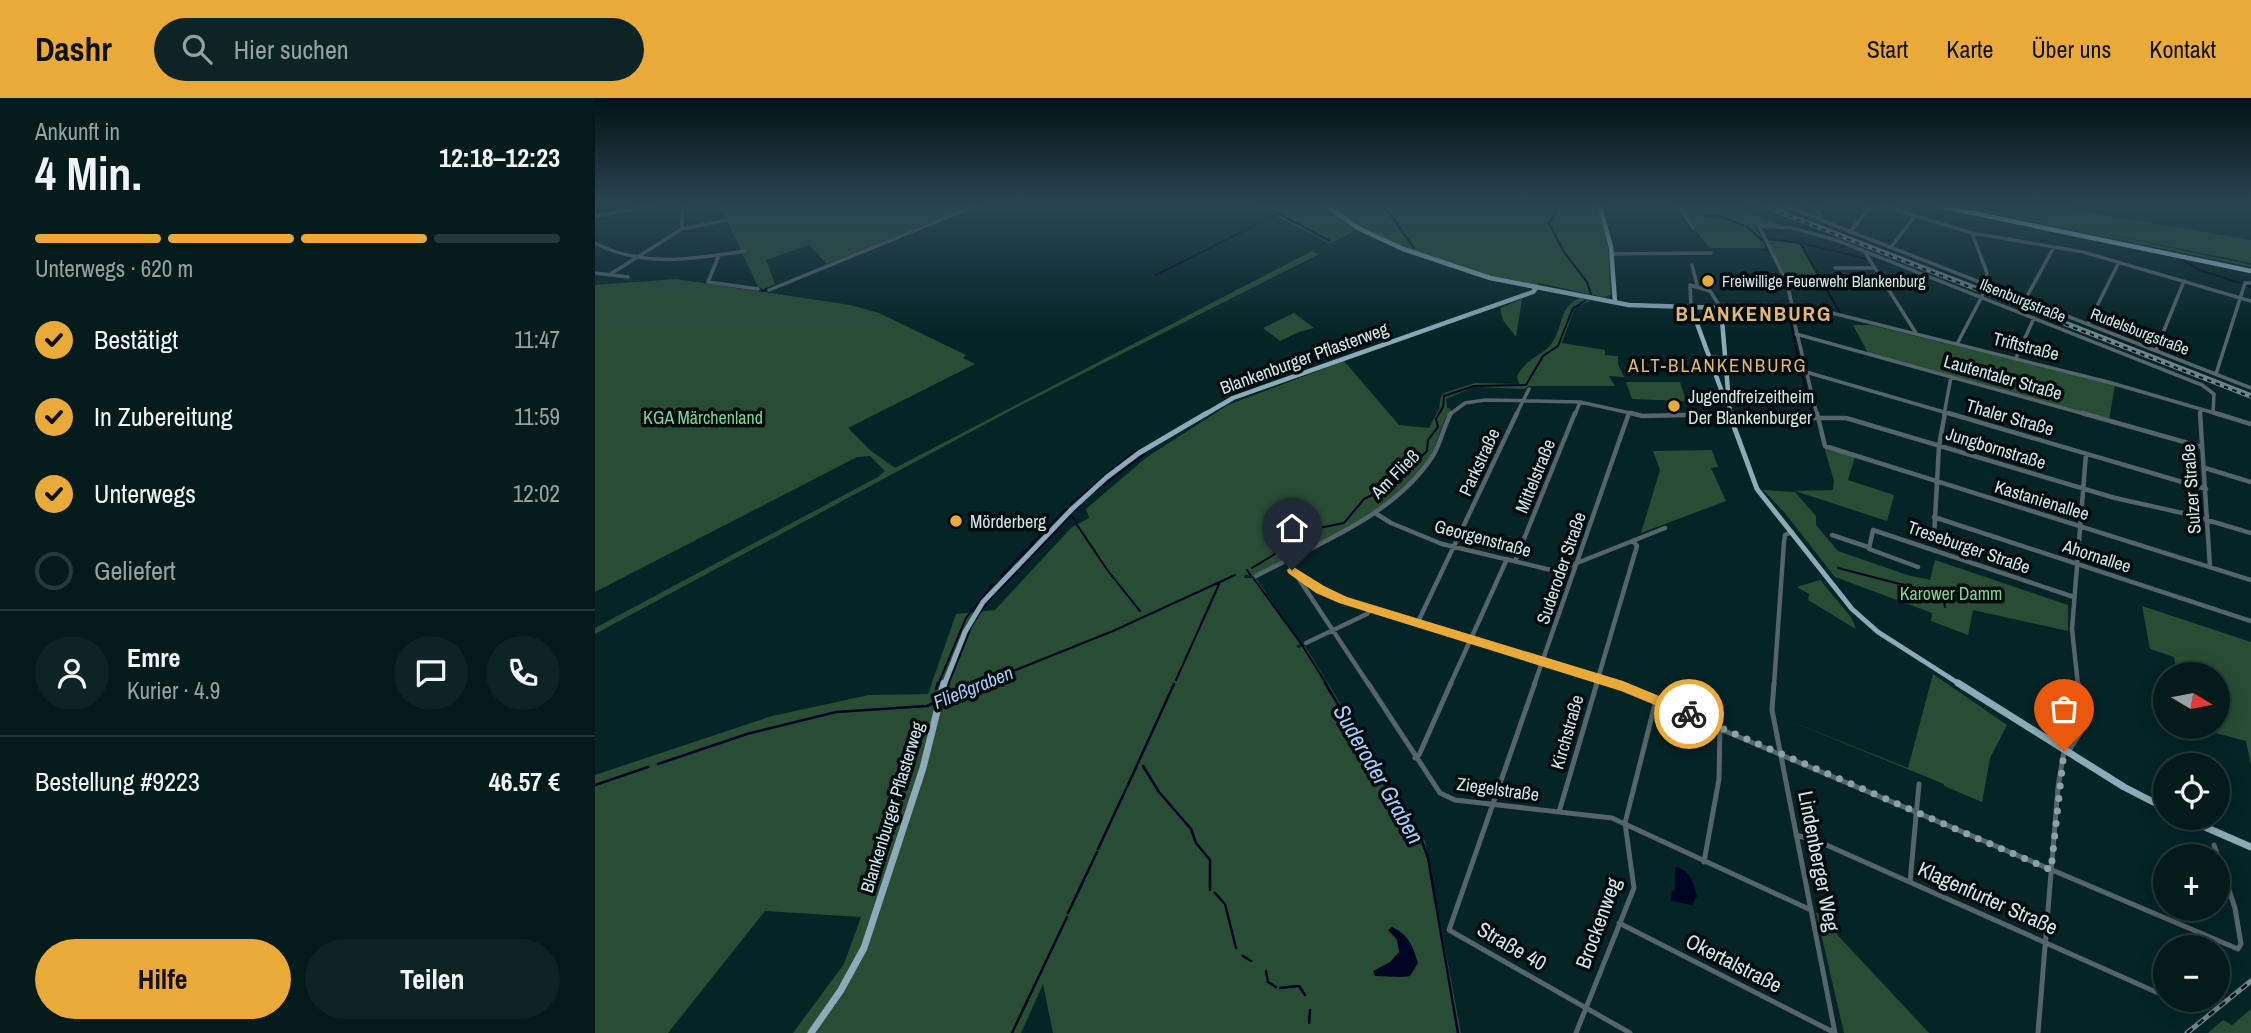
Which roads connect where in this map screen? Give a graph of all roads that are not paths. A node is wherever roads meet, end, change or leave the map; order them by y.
1 (608, 250) edge
2 (650, 250) edge
3 (872, 250) edge
4 (1405, 250) edge
5 (1611, 250) edge
6 (1770, 250) edge
7 (1861, 250) edge
8 (1898, 250) edge
9 (1978, 250) edge
10 (2053, 250) edge
11 (2065, 250) edge
12 (2154, 250) edge
13 (2155, 250) edge
14 (745, 251) dead end
15 (1868, 252) junction
16 (1711, 253) dead end
17 (1612, 254) junction
18 (2175, 254) junction
19 (719, 255) junction
20 (638, 257) junction
21 (2119, 262) junction
22 (1692, 265) dead end
23 (1835, 268) dead end
24 (1874, 268) junction
25 (2251, 269) edge
26 (595, 273) edge
27 (610, 275) junction
28 (628, 277) dead end
29 (2184, 281) junction
30 (2249, 282) edge
31 (1697, 285) junction
32 (1987, 285) junction
33 (1537, 287) junction
34 (758, 289) dead end
35 (769, 290) dead end
36 (1980, 296) junction
37 (2241, 296) junction
38 (2025, 300) junction
39 (1615, 302) junction
40 (2251, 302) edge
41 (1791, 305) junction
42 (1691, 307) junction
43 (1721, 308) junction
44 (2034, 318) junction
45 (2088, 324) junction
46 (1796, 334) junction
47 (1916, 334) junction
48 (1957, 344) junction
49 (2156, 351) junction
50 (1708, 356) junction
51 (1724, 358) junction
52 (2016, 358) junction
53 (1805, 372) junction
54 (2216, 374) junction
55 (1951, 377) junction
56 (2251, 388) edge
57 (1529, 389) dead end
58 (1523, 402) junction
59 (1580, 402) junction
60 (1728, 406) junction
61 (2200, 409) junction
62 (1944, 412) junction
63 (1629, 413) junction
64 (2213, 413) junction
65 (1730, 416) junction
66 (1817, 417) junction
67 (2251, 424) edge
68 (1938, 446) junction
69 (2201, 447) junction
70 (2086, 454) junction
71 (2204, 468) junction
72 (1937, 481) junction
73 (2251, 482) edge
74 (2083, 489) junction
75 (2206, 489) junction
76 (1375, 513) junction
77 (1934, 517) junction
78 (2208, 520) junction
79 (2081, 526) junction
80 (1665, 527) dead end
81 (1792, 532) junction
82 (2251, 533) edge
83 (1832, 535) dead end
84 (1934, 537) dead end
85 (1633, 541) junction
86 (1454, 547) junction
87 (1868, 547) junction
88 (1507, 559) junction
89 (1287, 561) junction
90 (1515, 561) junction
91 (1577, 562) junction
92 (2077, 564) junction
93 (1919, 567) dead end
94 (2210, 567) junction
95 (1292, 570) junction
96 (1255, 576) dead end
97 (2251, 580) edge
98 (2074, 597) junction
99 (1371, 610) junction
100 (2251, 621) edge
101 (1417, 624) junction
102 (1332, 631) junction
103 (1472, 640) junction
104 (1306, 643) dead end
105 (1543, 662) junction
106 (1598, 678) junction
107 (1656, 700) junction
108 (1720, 727) junction
109 (1779, 751) junction
110 (2066, 752) junction
111 (1415, 758) junction
112 (1919, 784) dead end
113 (2153, 801) edge
114 (1493, 804) junction
115 (1917, 811) junction
116 (1559, 812) junction
117 (1625, 823) junction
118 (2212, 830) edge
119 (1796, 835) junction
120 (2251, 847) edge
121 (1704, 862) junction
122 (2051, 870) junction
123 (1910, 882) junction
124 (2230, 893) edge
125 (1811, 910) junction
126 (2153, 914) edge
127 (2169, 921) edge
128 (1619, 923) junction
129 (1449, 930) joint
130 (2046, 943) junction
131 (2153, 991) edge
132 (1585, 1008) junction
133 (811, 1033) edge
134 (1576, 1033) edge
135 (1630, 1033) edge
136 (1835, 1033) edge
137 (2038, 1033) edge

1 - 20 street
2 - 20 street
3 - 35 street
4 - 33 main road
5 - 17 main road
6 - 41 street, Ilsenburgstraße
7 - 15 street, Ilsenburgstraße
8 - 32 street, Rudelsburgstraße
9 - 32 street
10 - 38 street
11 - 21 street
12 - 18 highway
13 - 18 highway
14 - 19 street
15 - 24 street
15 - 36 street, Ilsenburgstraße
16 - 17 street
17 - 39 main road
18 - 25 highway
19 - 20 street
19 - 34 street
20 - 27 street
21 - 29 street
21 - 45 street
22 - 31 street
23 - 24 street
24 - 47 street
26 - 27 street
27 - 28 street
29 - 37 street
29 - 49 street
30 - 37 street
31 - 42 street
31 - 43 street
32 - 36 street
32 - 38 street, Rudelsburgstraße
33 - 39 main road
33 - 133 main road, Blankenburger Pflasterweg
36 - 44 street, Ilsenburgstraße
36 - 48 street
37 - 40 street
37 - 54 street
38 - 45 street, Rudelsburgstraße
39 - 42 main road
41 - 43 street, Triftstraße
41 - 46 street
41 - 47 street, Triftstraße
42 - 43 main road
42 - 50 main road
43 - 51 main road
44 - 52 street
44 - 64 street, Ilsenburgstraße
45 - 49 street, Rudelsburgstraße
46 - 53 street
46 - 55 street, Lautentaler Straße
47 - 48 street, Triftstraße
48 - 52 street, Triftstraße
49 - 54 street, Rudelsburgstraße
50 - 51 street
50 - 60 main road
51 - 60 main road
52 - 61 street, Triftstraße
53 - 62 street, Thaler Straße
53 - 66 street
54 - 56 street, Rudelsburgstraße
55 - 62 street
55 - 69 street, Lautentaler Straße
57 - 58 street, Parkstraße
58 - 59 street, Am Fließ
58 - 76 street, Am Fließ
58 - 86 street, Parkstraße
59 - 63 street, Am Fließ
59 - 90 street, Mittelstraße
60 - 65 main road
61 - 64 street, Triftstraße
61 - 69 street, Sulzer Straße
62 - 68 street
62 - 70 street, Thaler Straße
63 - 65 street, Jungbornstraße
63 - 91 street, Suderoder Straße
64 - 67 street, Triftstraße
65 - 66 street, Jungbornstraße
65 - 81 main road
66 - 68 street, Jungbornstraße
66 - 72 street, Kastanienallee
68 - 72 street
68 - 74 street, Jungbornstraße
69 - 71 street, Sulzer Straße
70 - 74 street
70 - 75 street, Thaler Straße
71 - 73 street
71 - 75 street, Sulzer Straße
72 - 77 street
72 - 79 street, Kastanienallee
74 - 78 street, Jungbornstraße
74 - 79 street
75 - 78 street, Sulzer Straße
76 - 86 street, Georgenstraße
76 - 89 street, Am Fließ
77 - 84 street
77 - 92 street, Ahornallee
78 - 82 street, Jungbornstraße
78 - 94 street, Sulzer Straße
79 - 92 street
79 - 94 street, Kastanienallee
80 - 85 street, Georgenstraße
81 - 109 street, Lindenberger Weg
81 - 110 main road
83 - 87 street, Treseburger Straße
85 - 91 street, Georgenstraße
85 - 106 street, Kirchstraße
86 - 88 street, Georgenstraße
86 - 101 street, Parkstraße
87 - 93 street, Treseburger Straße
87 - 98 street, Treseburger Straße
88 - 90 street, Georgenstraße
88 - 103 street
89 - 95 street, Ziegelstraße
89 - 96 street, Am Fließ
90 - 91 street, Georgenstraße
91 - 105 street, Suderoder Straße
92 - 98 street
92 - 100 street, Ahornallee
94 - 97 street, Kastanienallee
95 - 99 street
95 - 102 street, Ziegelstraße
98 - 110 street
99 - 101 street
99 - 102 street
101 - 103 street
102 - 104 street
102 - 111 street, Ziegelstraße
103 - 105 street
103 - 111 street
105 - 106 street
105 - 114 street, Suderoder Straße
106 - 107 street
106 - 116 street, Kirchstraße
107 - 108 street
107 - 117 street, Brockenweg
108 - 109 street
108 - 121 street
109 - 115 street
109 - 119 street, Lindenberger Weg
110 - 113 main road
110 - 122 street
111 - 114 street, Ziegelstraße
112 - 115 street
114 - 116 street, Ziegelstraße
114 - 129 street, Suderoder Straße
115 - 122 street
115 - 123 street
116 - 117 street, Ziegelstraße
117 - 121 street, Ziegelstraße
117 - 128 street, Brockenweg
118 - 120 main road
119 - 123 street, Klagenfurter Straße
119 - 125 street, Lindenberger Weg
121 - 125 street, Ziegelstraße
122 - 126 street
122 - 130 street
123 - 130 street, Klagenfurter Straße
124 - 127 street
125 - 136 street, Lindenberger Weg
128 - 132 street, Brockenweg
128 - 136 street, Okertalstraße
129 - 132 street, Straße 40
130 - 131 street, Klagenfurter Straße
130 - 137 street
132 - 134 street, Brockenweg
132 - 135 street, Straße 40

